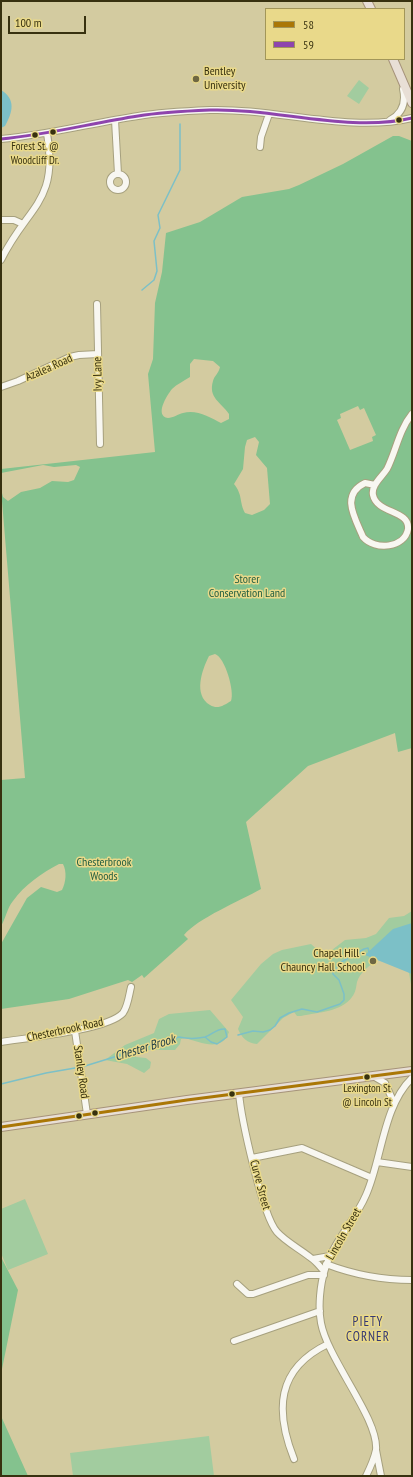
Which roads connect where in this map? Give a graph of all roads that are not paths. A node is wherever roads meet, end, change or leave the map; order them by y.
1 (393, 60) edge
2 (398, 72) junction
3 (412, 103) edge
4 (269, 114) junction
5 (412, 118) edge
6 (115, 120) junction
7 (388, 121) junction
8 (47, 133) junction
9 (1, 139) edge
10 (260, 147) dead end
11 (118, 174) dead end
12 (1, 220) edge
13 (23, 224) junction
14 (1, 260) edge
15 (97, 304) dead end
16 (98, 354) junction
17 (1, 387) edge
18 (412, 414) edge
19 (100, 444) dead end
20 (375, 485) junction
21 (131, 987) dead end
22 (75, 1031) junction
23 (1, 1042) edge
24 (412, 1071) edge
25 (372, 1076) junction
26 (412, 1078) edge
27 (239, 1093) junction
28 (394, 1103) junction
29 (87, 1114) junction
30 (1, 1127) edge
31 (252, 1158) junction
32 (377, 1162) junction
33 (412, 1166) edge
34 (372, 1178) junction
35 (330, 1256) junction
36 (313, 1259) junction
37 (325, 1270) junction
38 (412, 1280) edge
39 (237, 1284) dead end
40 (320, 1311) junction
41 (234, 1341) dead end
42 (328, 1344) junction
43 (376, 1450) junction
44 (294, 1459) dead end
45 (366, 1476) edge
46 (381, 1476) edge

1 - 2 main road
2 - 3 main road
2 - 7 street
4 - 6 street
4 - 7 street
4 - 10 street
5 - 7 street
6 - 8 street
6 - 11 street
8 - 9 street
8 - 13 street
12 - 13 street
13 - 14 street
15 - 16 street, Ivy Lane
16 - 17 street, Azalea Road
16 - 19 street, Ivy Lane
18 - 20 street
20 - 20 street
21 - 22 street, Chesterbrook Road
22 - 23 street, Chesterbrook Road
22 - 29 street, Stanley Road
24 - 25 main road
25 - 27 main road
25 - 28 street
26 - 28 street, Lincoln Street
27 - 29 main road
27 - 31 street, Curve Street
28 - 32 street, Lincoln Street
29 - 30 main road
31 - 34 street
31 - 36 street, Curve Street
32 - 33 street
32 - 34 street, Lincoln Street
34 - 35 street, Lincoln Street
35 - 36 street
35 - 37 street, Lincoln Street
36 - 37 street, Curve Street
37 - 38 street
37 - 39 street
37 - 40 street, Lincoln Street
40 - 41 street
40 - 42 street, Lincoln Street
42 - 43 street, Lincoln Street
42 - 44 street
43 - 45 street
43 - 46 street, Lincoln Street

